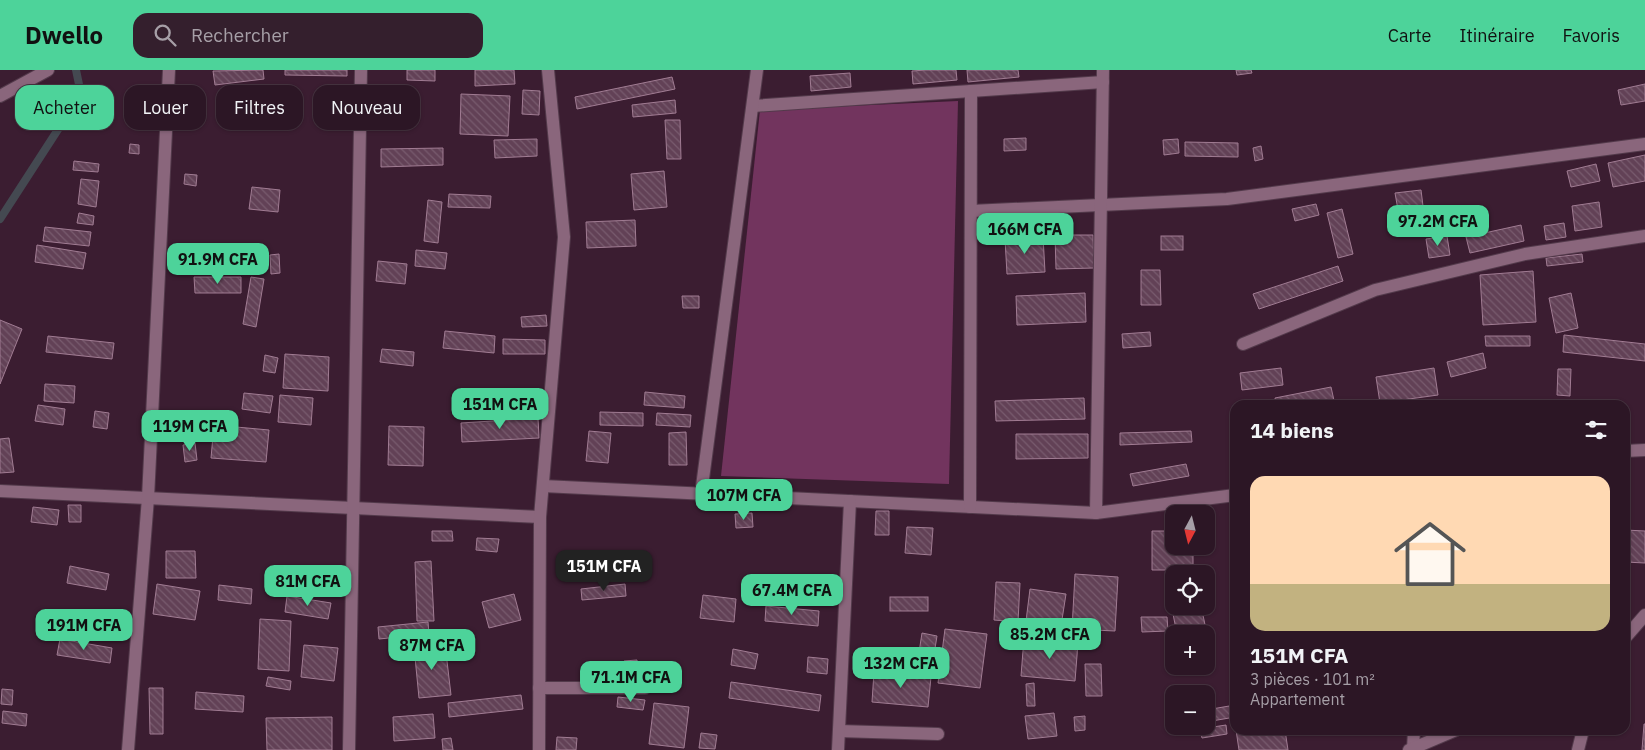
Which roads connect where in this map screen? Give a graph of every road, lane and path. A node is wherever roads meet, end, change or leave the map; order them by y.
1 (48, 70) edge
2 (169, 70) edge
3 (361, 70) edge
4 (548, 70) edge
5 (757, 70) edge
6 (1103, 76) edge
7 (971, 91) junction
8 (0, 96) edge
9 (752, 106) junction
10 (1645, 144) edge
11 (1101, 204) junction
12 (971, 211) junction
13 (1645, 236) edge
14 (1243, 344) dead end
15 (1645, 450) edge
16 (1630, 451) edge
17 (543, 486) junction
18 (0, 491) edge
19 (701, 494) junction
20 (1230, 496) edge
21 (148, 498) junction
22 (850, 501) junction
23 (970, 507) junction
24 (352, 508) junction
25 (1096, 513) junction
26 (540, 517) junction
27 (1645, 615) edge
28 (1630, 632) edge
29 (539, 688) junction
30 (644, 688) dead end
31 (839, 731) junction
32 (938, 734) dead end
33 (1413, 735) edge
34 (1444, 735) edge
35 (1582, 735) edge
36 (1411, 749) edge
37 (128, 750) edge
38 (349, 750) edge
39 (539, 750) edge
40 (838, 750) edge
41 (1578, 750) edge

1 - 8 street
2 - 21 street
3 - 24 street
4 - 17 street
5 - 9 street
6 - 7 street
6 - 11 street
7 - 9 street
7 - 12 street
9 - 19 street
10 - 11 street
11 - 12 street
11 - 25 street
12 - 23 street
13 - 14 street
15 - 16 street
17 - 19 street
17 - 26 street
18 - 21 street
19 - 22 street
20 - 25 street
21 - 24 street
21 - 37 street
22 - 23 street
22 - 31 street
23 - 25 street
24 - 26 street
24 - 38 street
26 - 29 street
27 - 28 street
29 - 30 street
29 - 39 street
31 - 32 street
31 - 40 street
33 - 36 street
34 - 36 street
35 - 41 street

